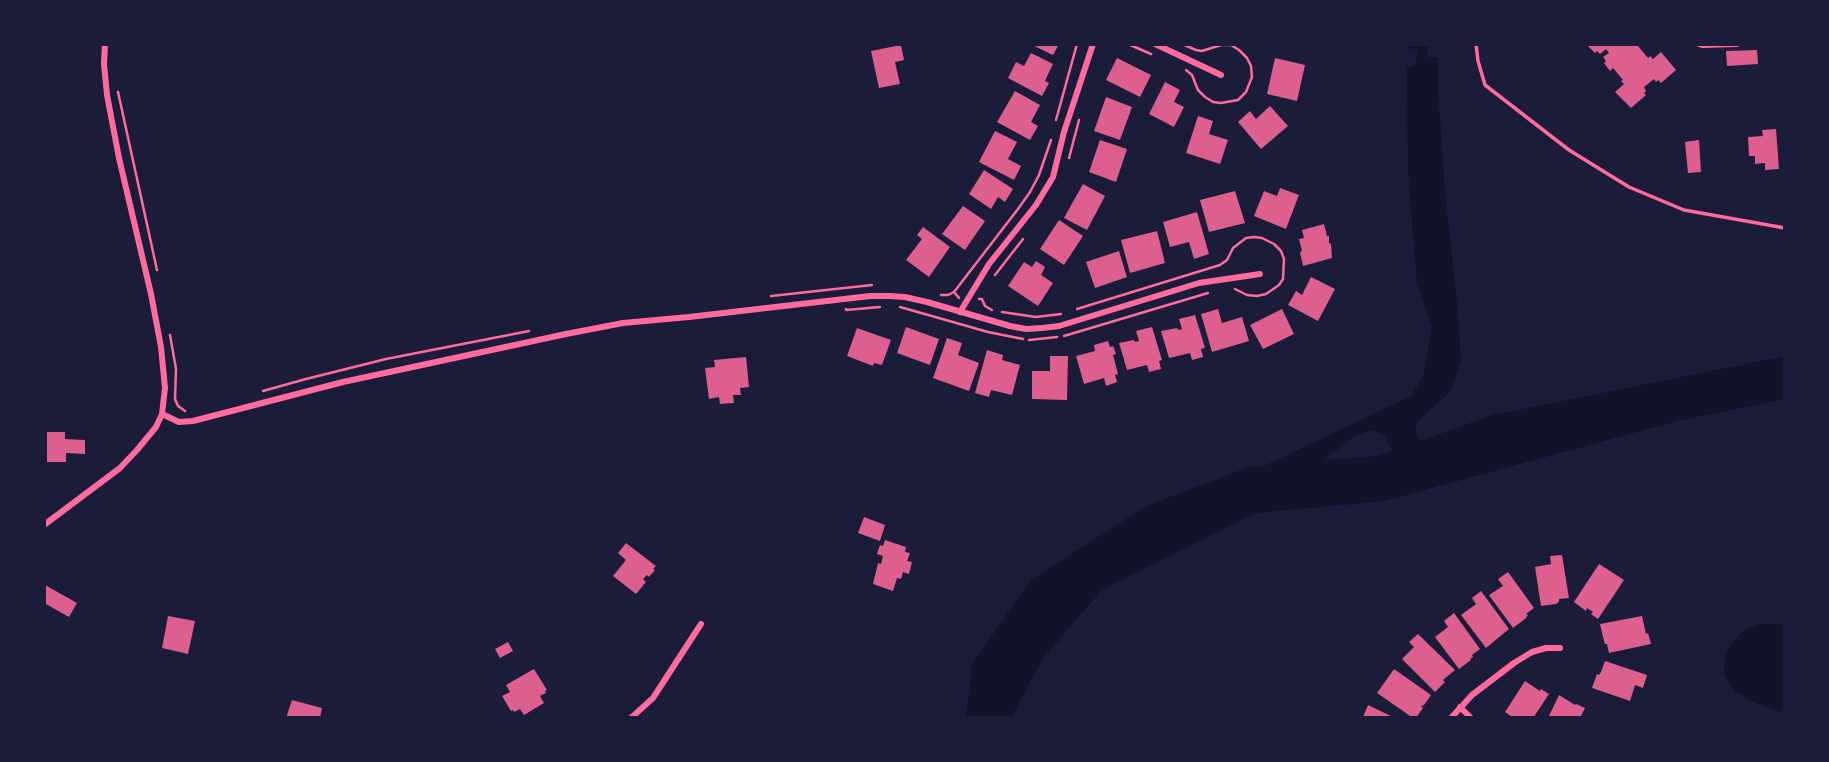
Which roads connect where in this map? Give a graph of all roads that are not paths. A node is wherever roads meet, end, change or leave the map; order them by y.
1 (105, 44) edge
2 (1093, 44) edge
3 (1155, 44) edge
4 (1476, 44) edge
5 (1699, 44) edge
6 (1737, 44) edge
7 (1222, 75) dead end
8 (1785, 228) edge
9 (1260, 274) dead end
10 (960, 312) junction
11 (162, 414) junction
12 (44, 525) edge
13 (701, 624) dead end
14 (1560, 648) dead end
15 (1460, 707) junction
16 (631, 718) edge
17 (1451, 718) edge
18 (1471, 718) edge

1 - 11 street
2 - 10 street
3 - 7 street
4 - 8 lane
5 - 6 street
9 - 10 street
10 - 11 street
11 - 12 street
13 - 16 street
14 - 15 street
15 - 17 street
15 - 18 street

